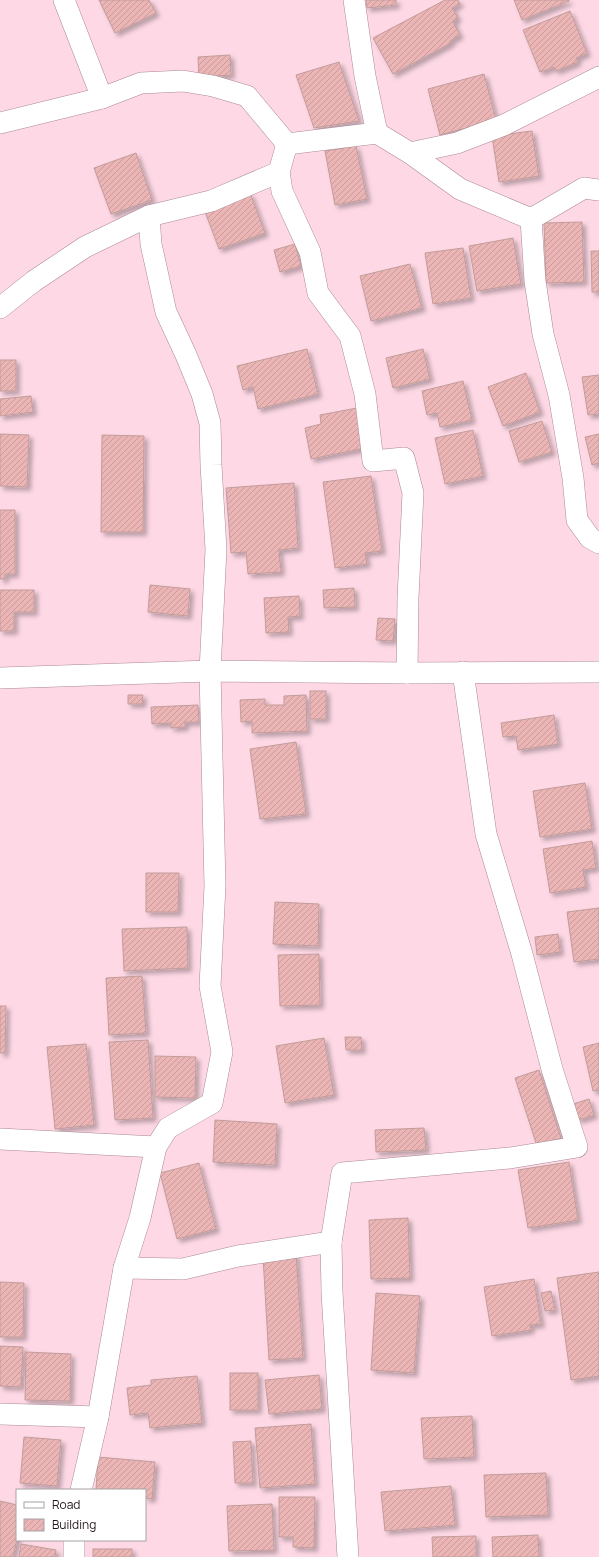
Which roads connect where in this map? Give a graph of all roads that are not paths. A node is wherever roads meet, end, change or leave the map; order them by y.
1 (64, 0) edge
2 (354, 0) edge
3 (599, 77) edge
4 (102, 98) junction
5 (0, 123) edge
6 (377, 133) junction
7 (287, 144) junction
8 (410, 153) junction
9 (279, 172) junction
10 (599, 190) edge
11 (149, 216) junction
12 (531, 219) junction
13 (0, 308) edge
14 (599, 543) edge
15 (210, 671) junction
16 (463, 672) junction
17 (599, 672) edge
18 (407, 673) junction
19 (0, 678) edge
20 (0, 1139) edge
21 (156, 1147) junction
22 (331, 1242) junction
23 (124, 1268) junction
24 (0, 1414) edge
25 (98, 1417) junction
26 (81, 1489) edge
27 (74, 1541) edge
28 (74, 1557) edge
29 (348, 1557) edge

1 - 4 street
2 - 6 street
3 - 8 street
4 - 5 street
4 - 7 street
6 - 7 street
6 - 8 street
7 - 9 street
8 - 12 street
9 - 11 street
9 - 18 street
10 - 12 street
11 - 13 street
11 - 15 street
12 - 14 street
15 - 18 street
15 - 19 street
15 - 21 street
16 - 17 street
16 - 18 street
16 - 22 street
20 - 21 street
21 - 23 street
22 - 23 street
22 - 29 street
23 - 25 street
24 - 25 street
25 - 26 street
27 - 28 street

